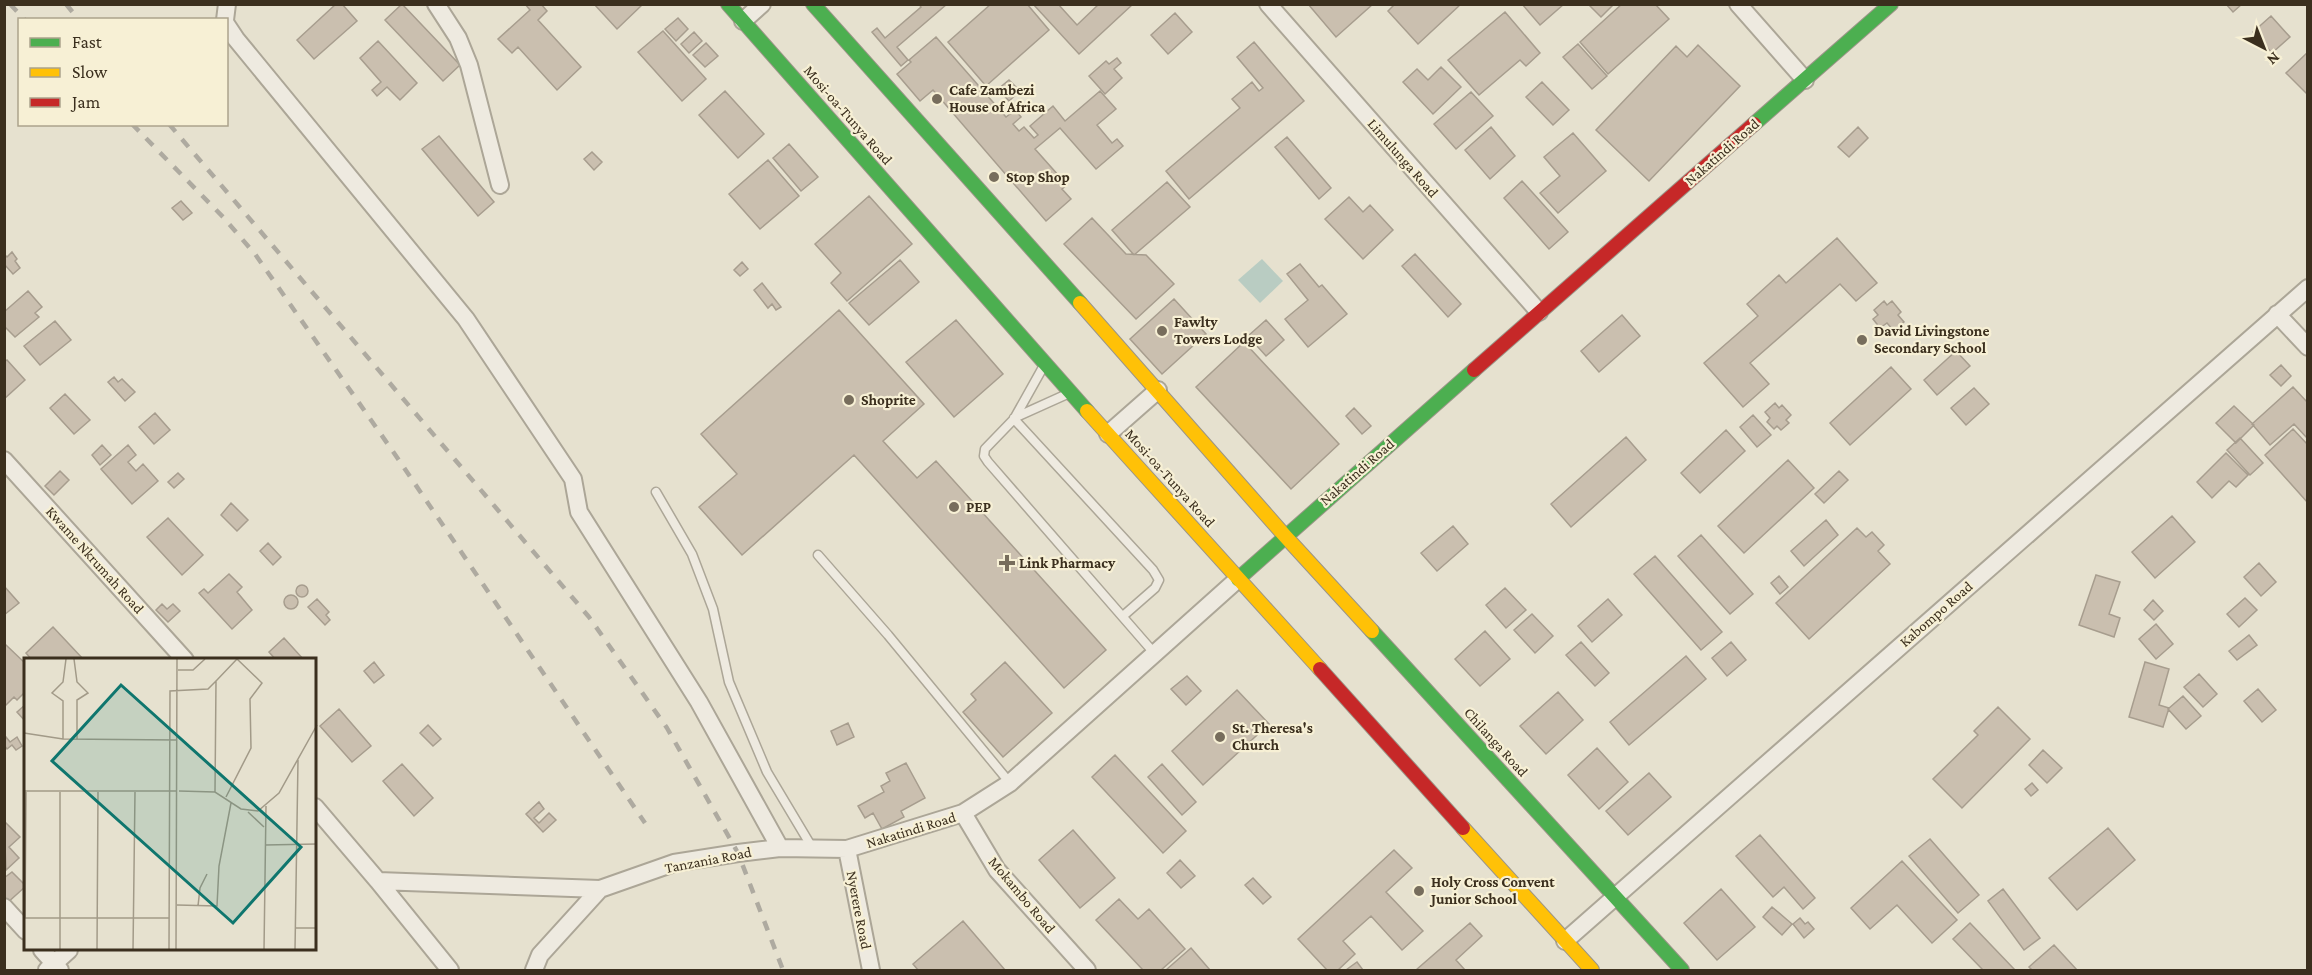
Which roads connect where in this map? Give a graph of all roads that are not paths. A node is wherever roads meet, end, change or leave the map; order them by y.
1 (436, 4) edge
2 (728, 4) edge
3 (762, 4) edge
4 (813, 4) edge
5 (1268, 4) edge
6 (1738, 4) edge
7 (1892, 4) edge
8 (743, 21) junction
9 (228, 27) edge
10 (1805, 80) junction
11 (500, 185) dead end
12 (2307, 288) edge
13 (1539, 312) junction
14 (2277, 314) junction
15 (2307, 347) edge
16 (1046, 364) junction
17 (1158, 390) junction
18 (1070, 392) junction
19 (1014, 419) junction
20 (1108, 434) junction
21 (4, 460) edge
22 (656, 492) dead end
23 (1285, 536) junction
24 (818, 555) dead end
25 (1238, 579) junction
26 (1123, 616) junction
27 (1156, 654) junction
28 (182, 658) edge
29 (1010, 783) junction
30 (316, 808) edge
31 (963, 813) junction
32 (780, 848) junction
33 (813, 849) junction
34 (847, 849) junction
35 (378, 881) junction
36 (600, 890) junction
37 (1615, 897) junction
38 (4, 907) edge
39 (24, 929) edge
40 (1565, 941) junction
41 (43, 951) edge
42 (68, 951) edge
43 (54, 968) edge
44 (450, 970) edge
45 (534, 970) edge
46 (871, 970) edge
47 (1087, 970) edge
48 (1592, 970) edge
49 (1682, 970) edge

1 - 11 street
2 - 8 main road, Mosi-oa-Tunya Road
3 - 8 street
4 - 17 main road, Chilanga Road
5 - 13 street, Limulunga Road
6 - 10 street
7 - 10 main road, Nakatindi Road
8 - 16 main road, Mosi-oa-Tunya Road
9 - 32 street
10 - 13 main road, Nakatindi Road
12 - 14 street, Kabompo Road
13 - 23 main road, Nakatindi Road
14 - 15 street
14 - 37 street, Kabompo Road
16 - 18 main road, Mosi-oa-Tunya Road
16 - 19 lane
17 - 20 street
17 - 23 main road, Chilanga Road
18 - 19 lane
18 - 20 main road, Mosi-oa-Tunya Road
19 - 26 lane
19 - 26 lane
20 - 25 main road, Mosi-oa-Tunya Road
21 - 28 street, Kwame Nkrumah Road
22 - 33 lane
23 - 25 main road, Nakatindi Road
23 - 37 main road, Chilanga Road
24 - 29 lane
25 - 27 street, Nakatindi Road
25 - 40 main road, Mosi-oa-Tunya Road
26 - 27 lane
27 - 29 street, Nakatindi Road
29 - 31 street, Nakatindi Road
30 - 35 street
31 - 34 street, Nakatindi Road
31 - 47 street, Mokambo Road
32 - 33 street, Nakatindi Road
32 - 36 street, Tanzania Road
33 - 34 street, Nakatindi Road
34 - 46 street, Nyerere Road
35 - 36 street
35 - 44 street
36 - 45 street, Tanzania Road
37 - 40 street, Kabompo Road
37 - 49 main road, Chilanga Road
38 - 39 street
40 - 48 main road, Mosi-oa-Tunya Road
41 - 43 street
42 - 43 street

